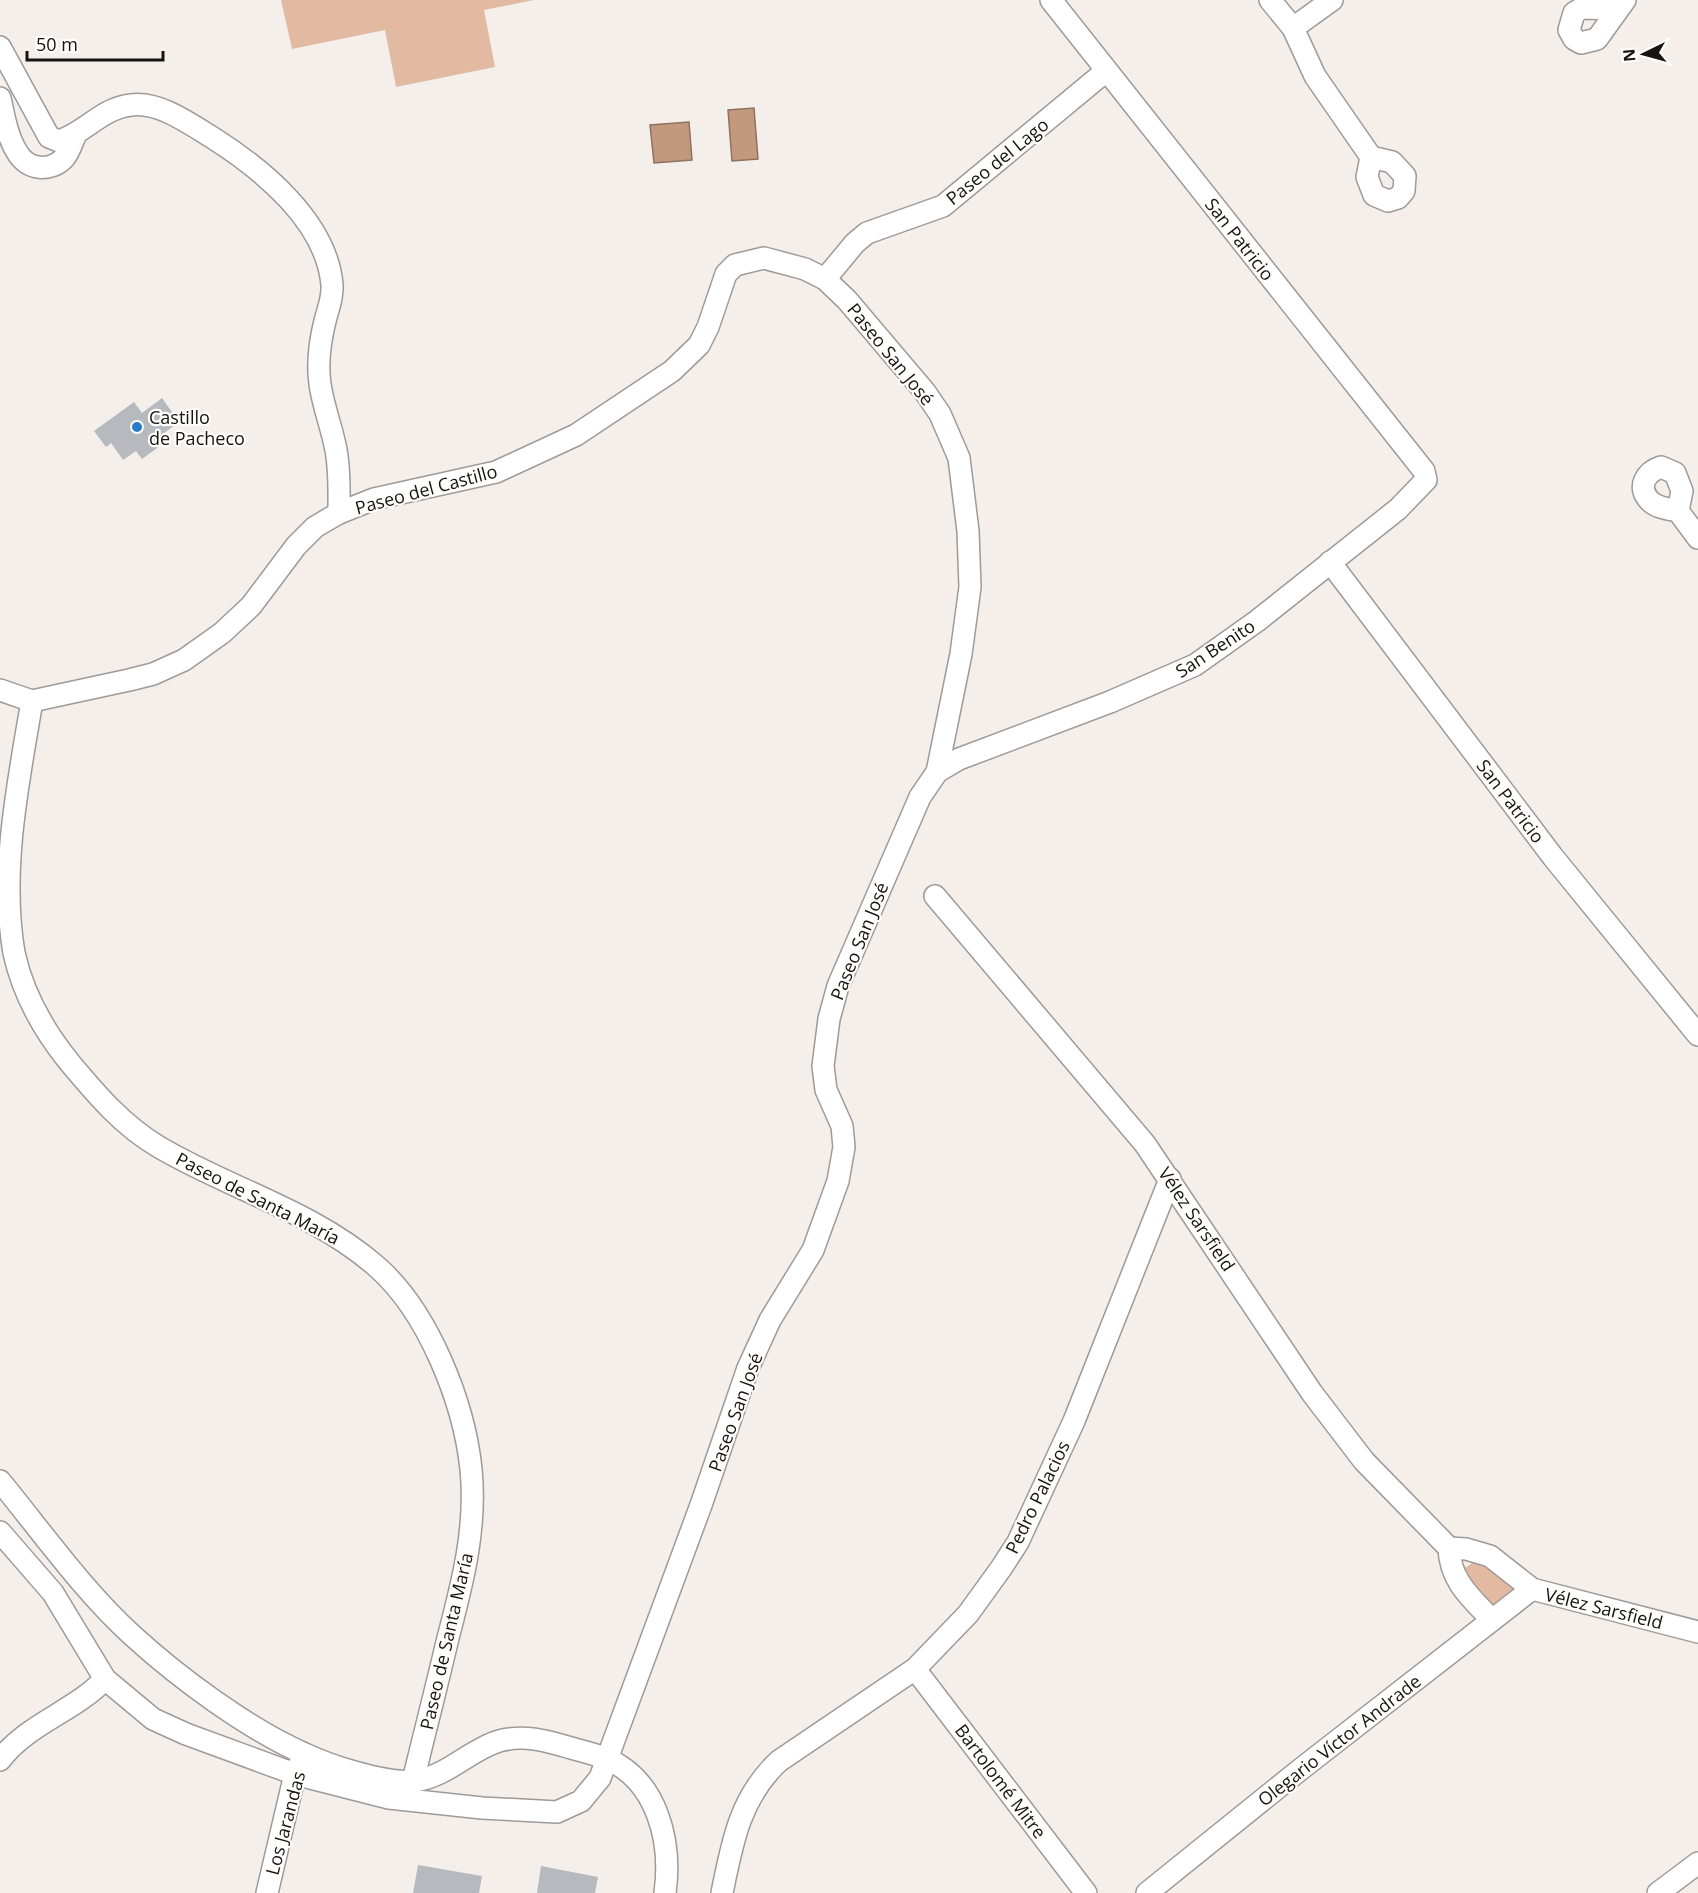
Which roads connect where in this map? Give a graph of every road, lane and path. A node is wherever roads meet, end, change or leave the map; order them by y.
1 (1051, 0) edge
2 (1270, 0) edge
3 (1332, 0) edge
4 (1293, 28) junction
5 (0, 47) edge
6 (1106, 71) junction
7 (26, 98) junction
8 (1, 103) edge
9 (75, 136) junction
10 (1371, 157) dead end
11 (825, 279) junction
12 (1426, 480) joint
13 (1678, 511) dead end
14 (339, 513) junction
15 (1698, 538) edge
16 (1330, 562) junction
17 (0, 690) edge
18 (32, 701) junction
19 (937, 772) junction
20 (935, 896) dead end
21 (1698, 1035) edge
22 (1170, 1179) junction
23 (0, 1481) edge
24 (0, 1532) edge
25 (1449, 1548) junction
26 (1532, 1589) junction
27 (1492, 1620) junction
28 (1698, 1632) edge
29 (915, 1669) junction
30 (105, 1679) junction
31 (304, 1754) junction
32 (606, 1759) junction
33 (0, 1760) edge
34 (295, 1774) junction
35 (413, 1781) junction
36 (1698, 1863) edge
37 (267, 1893) edge
38 (665, 1893) edge
39 (722, 1893) edge
40 (1086, 1893) edge
41 (1147, 1893) edge
42 (1658, 1893) edge

1 - 6 street, San Patricio
2 - 4 street
3 - 4 street
4 - 10 street
5 - 7 street
6 - 11 street, Paseo del Lago
6 - 12 street, San Patricio
7 - 8 street
7 - 9 street
8 - 9 street
9 - 14 street
11 - 14 street, Paseo del Castillo
11 - 19 street, Paseo San José
12 - 16 street, San Benito
13 - 15 street
14 - 18 street, Paseo del Castillo
16 - 19 street, San Benito
16 - 21 street, San Patricio
17 - 18 street
18 - 35 street, Paseo de Santa María
19 - 32 street, Paseo San José
20 - 22 street, Vélez Sarsfield
22 - 25 street, Vélez Sarsfield
22 - 29 street, Pedro Palacios
23 - 31 street
24 - 30 street, Paseo San José
25 - 26 street, Vélez Sarsfield
25 - 27 street
26 - 27 street, Olegario Víctor Andrade
26 - 28 street, Vélez Sarsfield
27 - 41 street, Olegario Víctor Andrade
29 - 39 street, Pedro Palacios
29 - 40 street, Bartolomé Mitre
30 - 33 street
30 - 34 street, Paseo San José
31 - 34 street, Los Jarandas
31 - 35 street
32 - 34 street, Paseo San José
32 - 35 street
32 - 38 street
34 - 37 street, Los Jarandas
36 - 42 street

